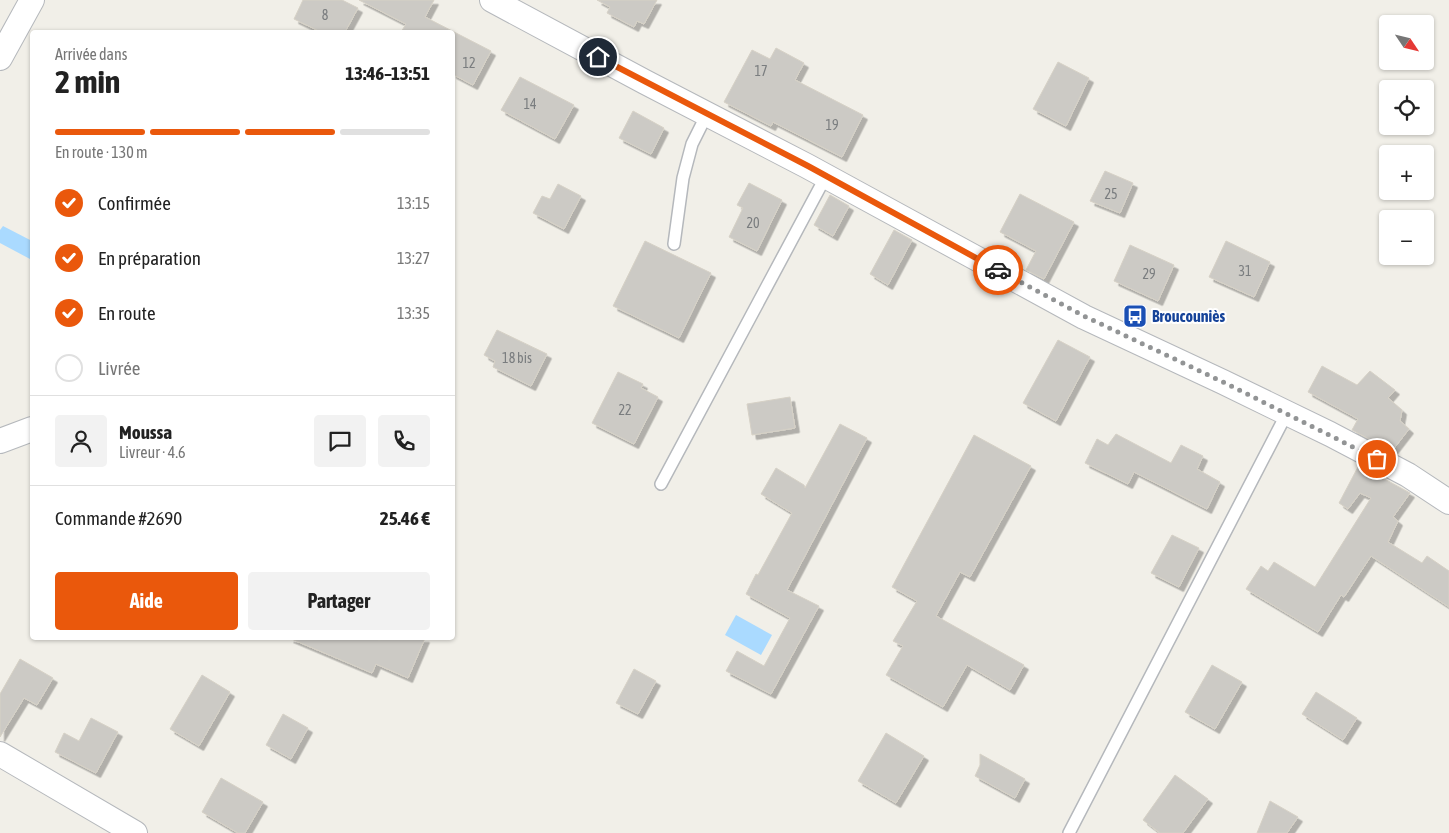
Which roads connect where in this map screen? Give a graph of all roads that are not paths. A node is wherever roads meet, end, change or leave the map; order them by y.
1 (32, 0) edge
2 (492, 0) edge
3 (0, 58) edge
4 (707, 114) junction
5 (826, 176) junction
6 (674, 244) dead end
7 (1288, 413) junction
8 (30, 430) edge
9 (0, 441) edge
10 (661, 484) dead end
11 (1449, 502) edge
12 (0, 754) edge
13 (134, 833) edge
14 (1069, 833) edge

1 - 3 street
2 - 4 street
4 - 5 street
4 - 6 lane
5 - 7 street
5 - 10 lane
7 - 11 street
7 - 14 lane
8 - 9 street
12 - 13 street

